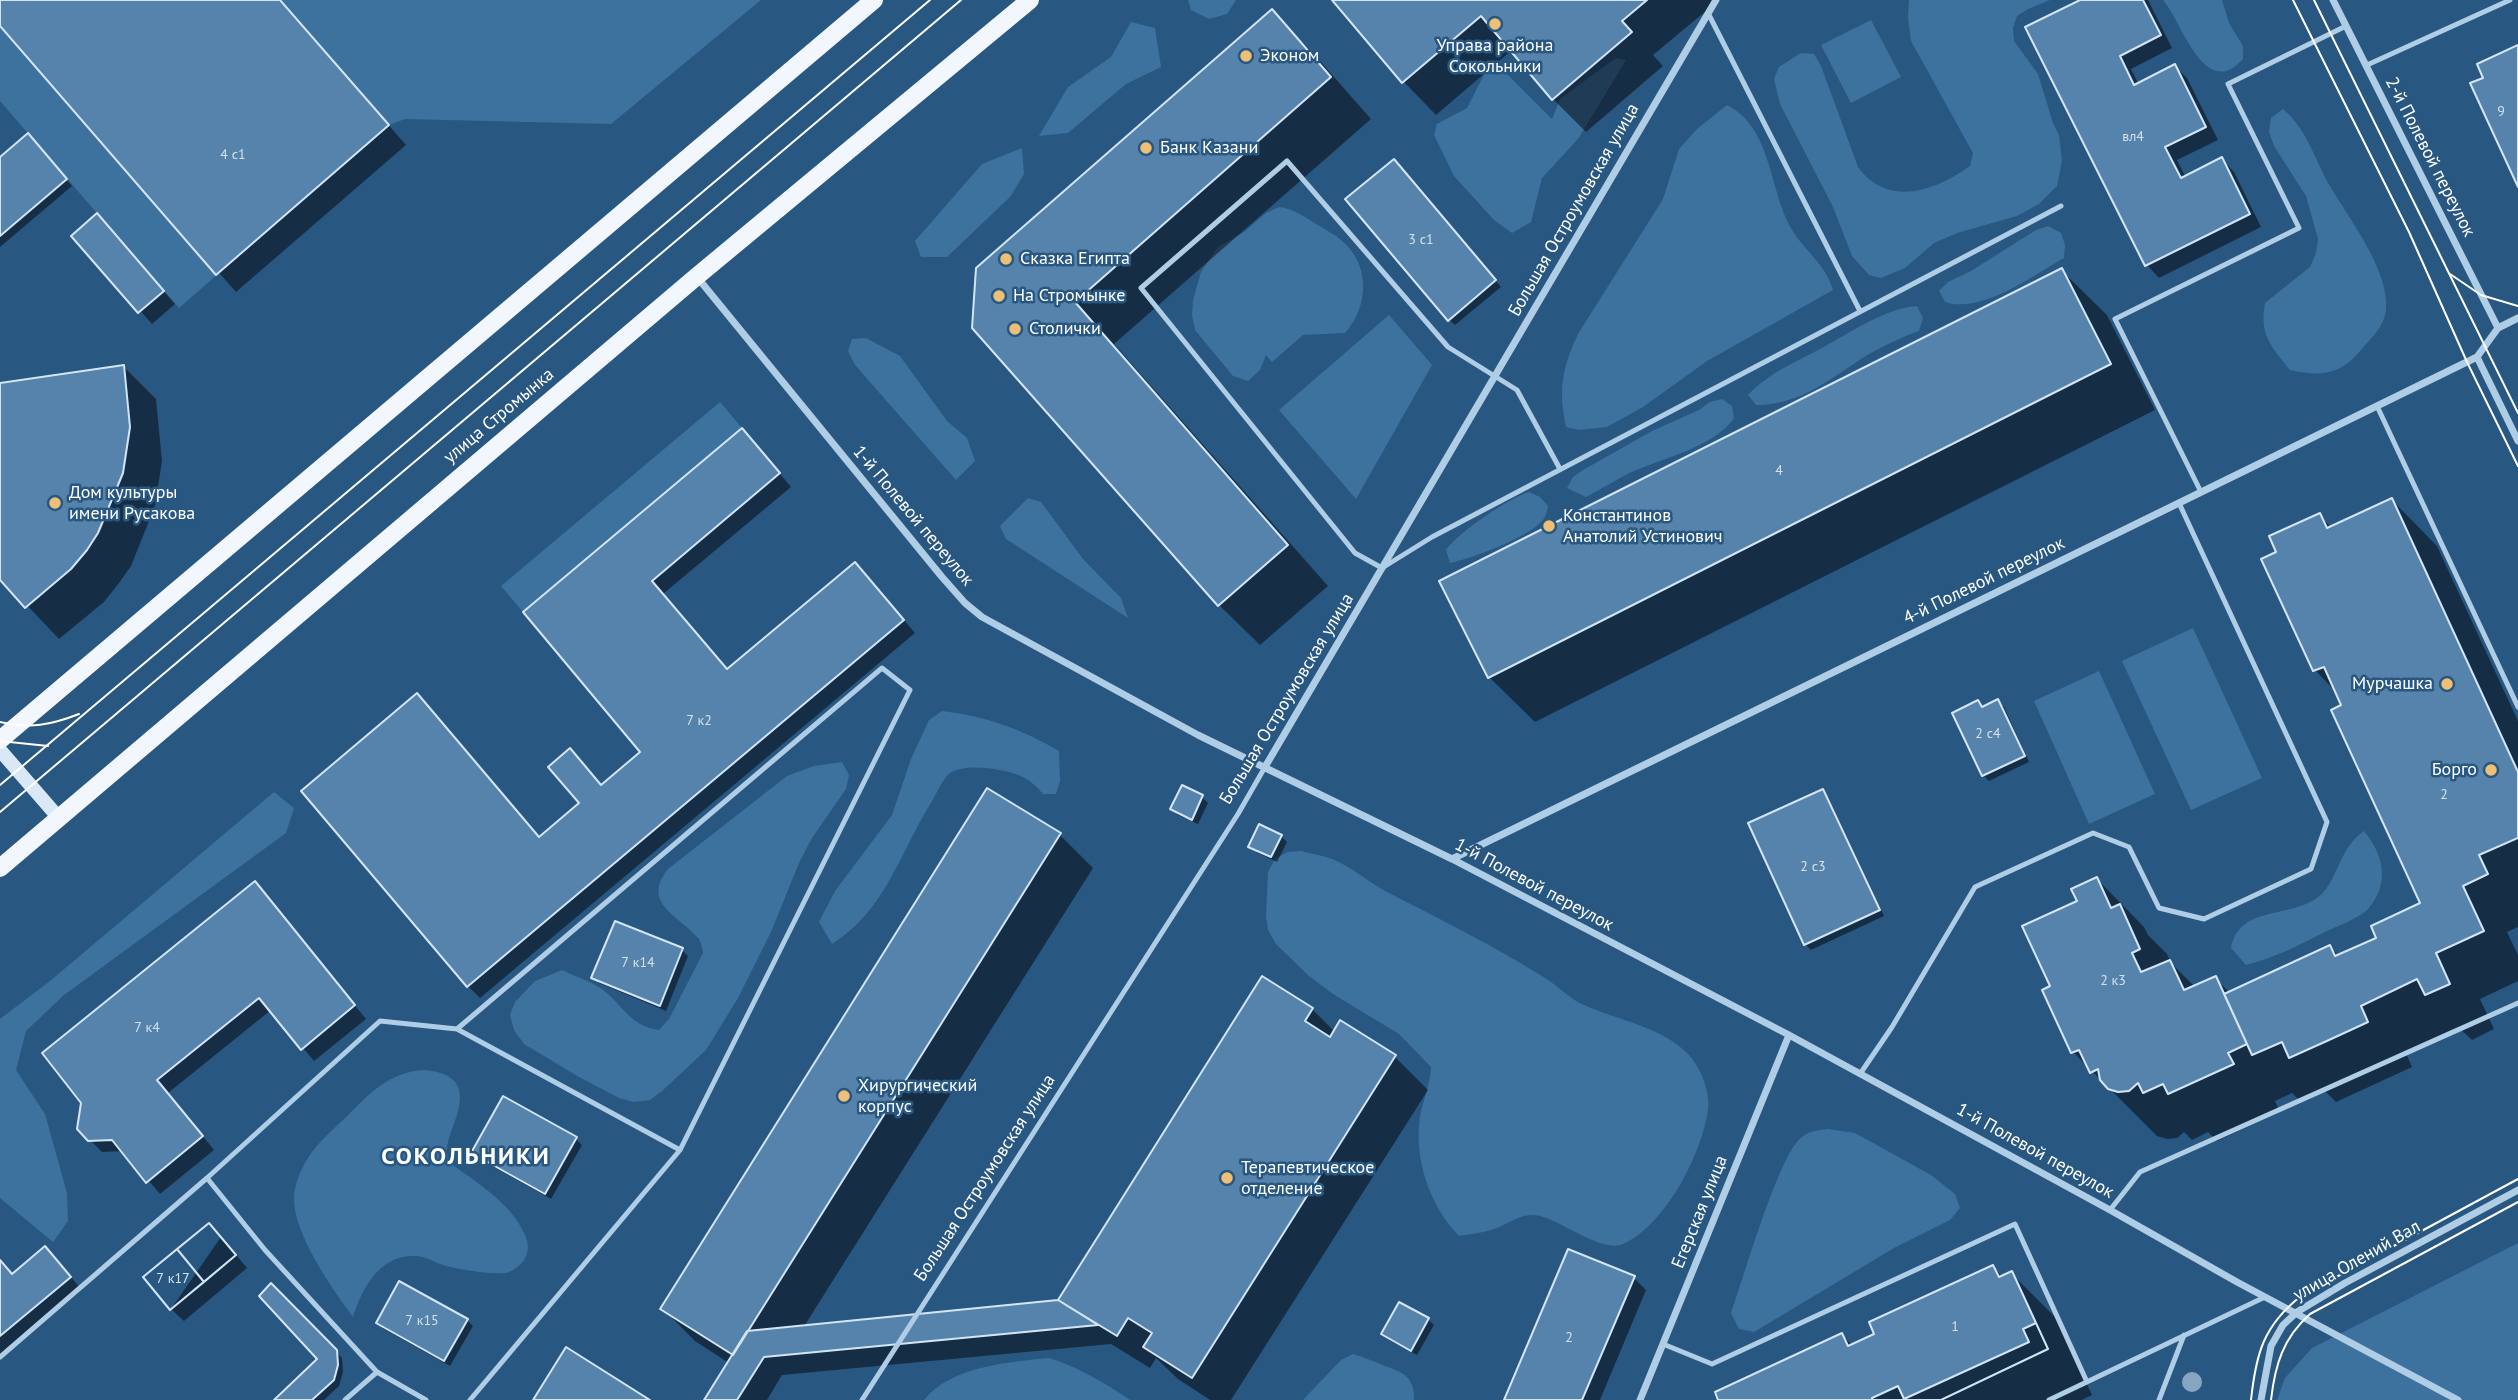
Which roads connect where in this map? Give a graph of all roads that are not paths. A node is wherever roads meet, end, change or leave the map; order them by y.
1 (874, 0) edge
2 (1030, 0) edge
3 (1716, 0) edge
4 (2333, 0) edge
5 (2511, 0) edge
6 (1708, 13) junction
7 (2346, 26) junction
8 (2367, 65) junction
9 (2061, 206) dead end
10 (696, 276) junction
11 (1860, 311) junction
12 (2518, 318) edge
13 (2498, 328) junction
14 (2477, 357) junction
15 (1495, 375) junction
16 (2377, 406) junction
17 (2518, 441) edge
18 (1560, 470) junction
19 (2201, 492) junction
20 (2179, 503) junction
21 (1382, 568) junction
22 (2518, 707) edge
23 (0, 740) edge
24 (0, 750) edge
25 (1265, 767) junction
26 (58, 817) junction
27 (1452, 859) junction
28 (0, 868) edge
29 (2518, 1003) edge
30 (457, 1029) junction
31 (1789, 1035) junction
32 (1860, 1074) junction
33 (680, 1150) junction
34 (207, 1178) junction
35 (2518, 1190) edge
36 (2110, 1210) junction
37 (2265, 1297) junction
38 (2297, 1312) junction
39 (2184, 1335) junction
40 (1663, 1344) junction
41 (0, 1357) edge
42 (377, 1372) junction
43 (2087, 1382) junction
44 (345, 1400) edge
45 (426, 1400) edge
46 (470, 1400) edge
47 (862, 1400) edge
48 (1640, 1400) edge
49 (2049, 1400) edge
50 (2159, 1400) edge
51 (2261, 1400) edge
52 (2458, 1400) edge

1 - 23 main road
2 - 10 main road, улица Стромынка
3 - 6 street, Большая Остроумовская улица
4 - 7 street, 2-й Полевой переулок
5 - 8 lane
6 - 11 lane
6 - 15 street, Большая Остроумовская улица
7 - 8 street, 2-й Полевой переулок
7 - 19 lane
8 - 13 street, 2-й Полевой переулок
9 - 11 lane
10 - 25 street, 1-й Полевой переулок
10 - 26 main road, улица Стромынка
11 - 18 lane
12 - 13 street, 4-й Полевой переулок
13 - 14 street, 4-й Полевой переулок
14 - 16 street, 4-й Полевой переулок
14 - 17 street
15 - 18 lane
15 - 21 street, Большая Остроумовская улица
15 - 21 lane
16 - 19 street, 4-й Полевой переулок
16 - 22 lane
18 - 21 lane
19 - 20 street, 4-й Полевой переулок
20 - 27 street, 4-й Полевой переулок
20 - 32 lane
21 - 25 street, Большая Остроумовская улица
24 - 26 street
25 - 27 street, 1-й Полевой переулок
25 - 47 lane, Большая Остроумовская улица
26 - 28 main road, улица Стромынка
27 - 31 street, 1-й Полевой переулок
29 - 36 lane
30 - 33 lane
30 - 33 lane
30 - 34 lane
31 - 32 street, 1-й Полевой переулок
31 - 40 street, Егерская улица
32 - 36 street, 1-й Полевой переулок
33 - 46 lane
34 - 41 lane
34 - 42 lane
35 - 38 street, улица Олений Вал
36 - 37 street, 1-й Полевой переулок
37 - 38 street, 1-й Полевой переулок
37 - 39 lane
38 - 51 street, улица Олений Вал
38 - 52 street, 1-й Полевой переулок
39 - 43 lane
39 - 50 lane
40 - 43 lane
40 - 48 street, Егерская улица
42 - 44 lane
42 - 45 lane
43 - 49 lane

